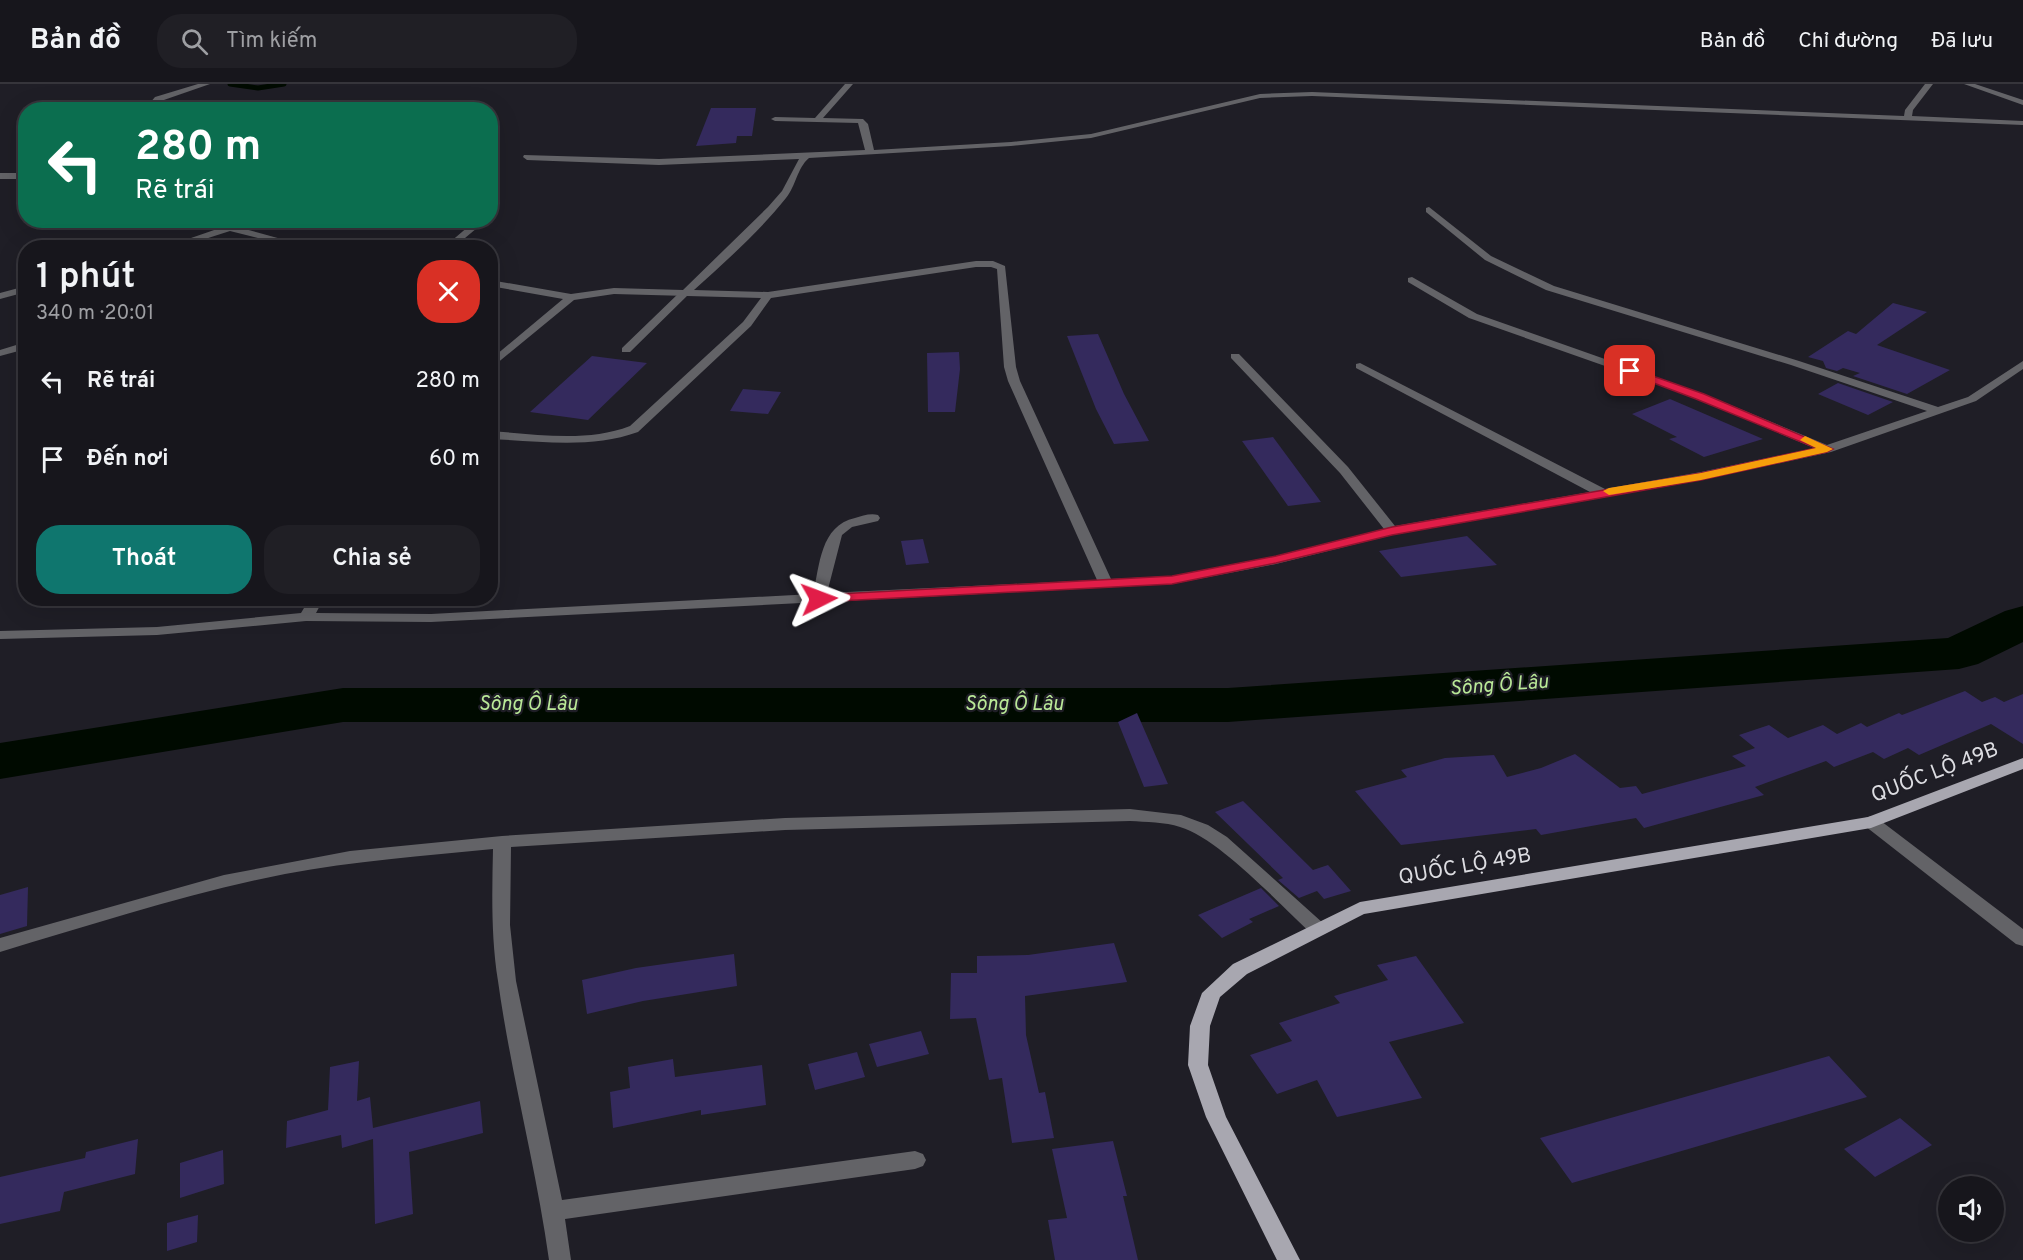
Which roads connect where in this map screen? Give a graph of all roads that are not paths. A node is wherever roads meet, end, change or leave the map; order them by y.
1 (206, 84) edge
2 (849, 84) edge
3 (1929, 84) edge
4 (1968, 84) edge
5 (156, 102) edge
6 (2023, 103) edge
7 (775, 119) dead end
8 (818, 119) junction
9 (1908, 119) junction
10 (2023, 123) edge
11 (870, 152) junction
12 (807, 156) junction
13 (527, 157) dead end
14 (0, 176) edge
15 (18, 176) edge
16 (1429, 210) dead end
17 (230, 228) joint
18 (472, 228) edge
19 (192, 240) edge
20 (280, 240) edge
21 (457, 240) edge
22 (1412, 280) dead end
23 (498, 284) edge
24 (18, 291) edge
25 (684, 294) junction
26 (768, 295) junction
27 (0, 296) edge
28 (571, 297) junction
29 (18, 347) edge
30 (626, 350) dead end
31 (0, 353) edge
32 (1235, 356) dead end
33 (498, 359) edge
34 (2023, 364) edge
35 (1360, 366) dead end
36 (1937, 410) junction
37 (498, 435) edge
38 (1827, 449) junction
39 (1602, 493) junction
40 (873, 518) dead end
41 (1392, 531) junction
42 (1106, 584) junction
43 (819, 599) junction
44 (312, 606) edge
45 (306, 617) junction
46 (0, 635) edge
47 (2023, 763) edge
48 (1870, 822) junction
49 (502, 842) junction
50 (1318, 929) junction
51 (2023, 939) edge
52 (0, 945) edge
53 (915, 1160) dead end
54 (553, 1211) junction
55 (560, 1260) edge
56 (1289, 1260) edge

1 - 5 street
2 - 8 street
3 - 9 street
4 - 6 street
7 - 8 street
8 - 11 street
9 - 10 street
9 - 11 street
11 - 12 street
12 - 13 street
12 - 25 street
14 - 15 street
16 - 36 street
17 - 19 street
17 - 20 street
18 - 21 street
22 - 38 street
23 - 28 street
24 - 27 street
25 - 26 street
25 - 28 street
25 - 30 street
26 - 37 street
26 - 42 street
28 - 33 street
29 - 31 street
32 - 41 street
34 - 36 street
35 - 39 street
36 - 38 street
38 - 39 street
39 - 41 street
40 - 43 street
41 - 42 street
42 - 43 street
43 - 45 street
44 - 45 street
45 - 46 street
47 - 48 main road, QUỐC LỘ 49B
48 - 50 main road, QUỐC LỘ 49B
48 - 51 street
49 - 50 street
49 - 52 street
49 - 54 street
50 - 56 main road, QUỐC LỘ 49B
53 - 54 street
54 - 55 street

